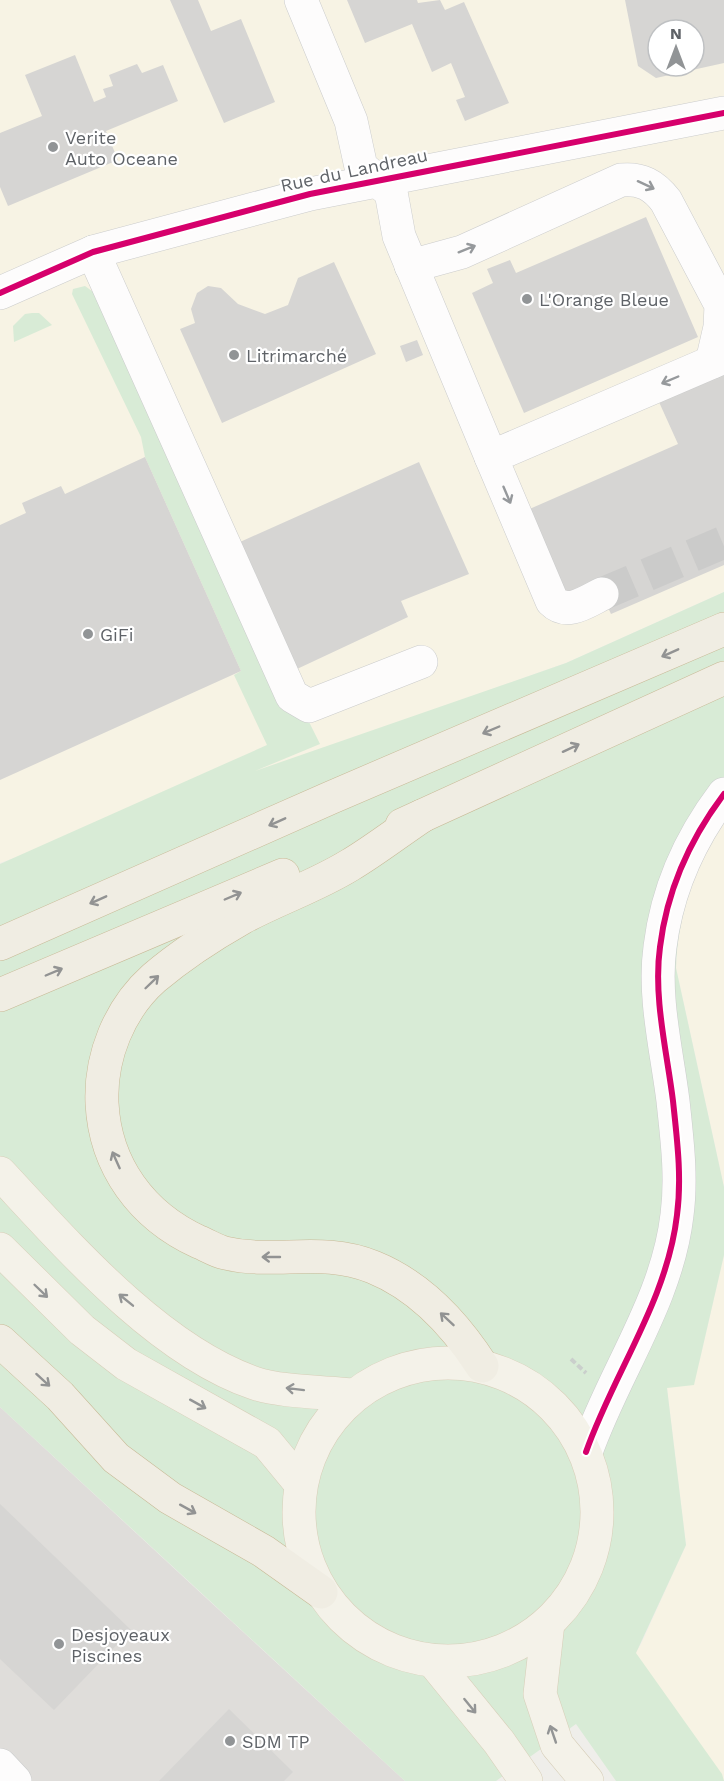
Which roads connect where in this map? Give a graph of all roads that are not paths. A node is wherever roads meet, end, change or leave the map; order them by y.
1 (301, 0) edge
2 (724, 113) edge
3 (376, 179) junction
4 (93, 252) junction
5 (411, 266) junction
6 (0, 293) edge
7 (718, 359) edge
8 (491, 457) junction
9 (602, 594) tunnel mouth
10 (724, 629) edge
11 (421, 662) dead end
12 (724, 678) edge
13 (724, 794) edge
14 (422, 816) junction
15 (0, 944) edge
16 (0, 995) edge
17 (0, 1173) edge
18 (0, 1249) edge
19 (0, 1341) edge
20 (482, 1366) junction
21 (353, 1395) junction
22 (586, 1452) junction
23 (300, 1483) junction
24 (321, 1592) junction
25 (548, 1623) junction
26 (433, 1661) junction
27 (526, 1781) edge
28 (587, 1781) edge

1 - 3 street
2 - 3 street, Rue du Landreau
3 - 4 street, Rue du Landreau
3 - 5 street
4 - 6 street, Rue du Landreau
4 - 11 street
5 -> 7 street
5 - 8 street
7 -> 8 street
8 -> 9 street
10 -> 15 highway
14 -> 12 highway
13 - 22 street
16 -> 14 highway
20 -> 14 highway
21 -> 17 main road
18 -> 23 main road
19 -> 24 highway
20 - 21 main road
20 - 22 main road
21 - 23 main road
22 - 25 main road
23 - 24 main road
24 - 26 main road
25 - 26 main road
28 -> 25 main road
26 -> 27 main road

